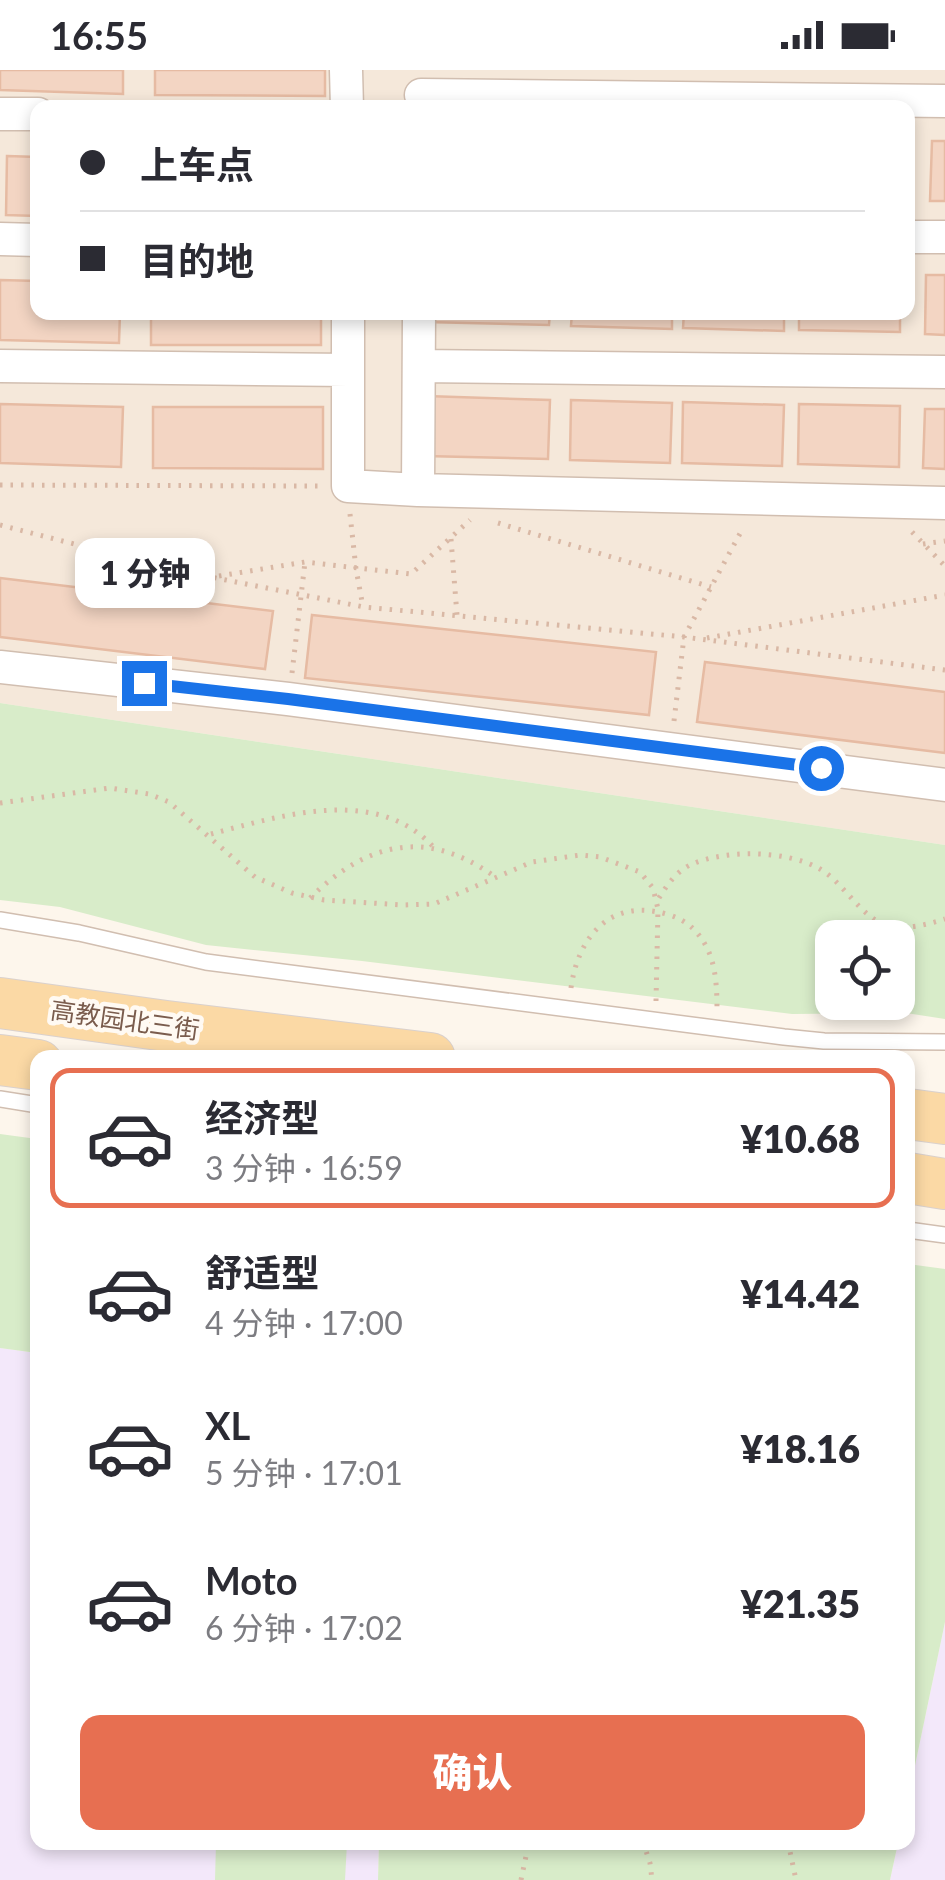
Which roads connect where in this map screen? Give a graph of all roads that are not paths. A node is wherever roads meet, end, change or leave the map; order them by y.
1 (346, 70) edge
2 (421, 91) edge
3 (346, 100) edge
4 (893, 100) edge
5 (915, 100) edge
6 (945, 101) edge
7 (0, 114) edge
8 (30, 114) edge
9 (915, 237) edge
10 (945, 237) edge
11 (0, 239) edge
12 (30, 240) edge
13 (348, 320) edge
14 (419, 320) edge
15 (0, 366) edge
16 (419, 366) junction
17 (348, 370) junction
18 (945, 372) edge
19 (418, 490) junction
20 (945, 503) edge
21 (0, 667) edge
22 (945, 785) edge
23 (0, 920) edge
24 (0, 1004) edge
25 (945, 1042) edge
26 (364, 1050) edge
27 (0, 1060) edge
28 (30, 1064) edge
29 (0, 1100) edge
30 (30, 1103) edge
31 (915, 1115) edge
32 (945, 1119) edge
33 (915, 1179) edge
34 (945, 1184) edge
35 (915, 1231) edge
36 (945, 1235) edge

1 - 3 street
2 - 4 street
5 - 6 street
7 - 8 street
9 - 10 street
11 - 12 street
13 - 17 street
14 - 16 street
15 - 17 street
16 - 18 street
16 - 19 street
17 - 19 street
19 - 20 street
21 - 22 street
23 - 25 lane
24 - 26 main road, 高教园北三街
27 - 28 main road
29 - 30 lane
31 - 32 main road
33 - 34 main road
35 - 36 lane

